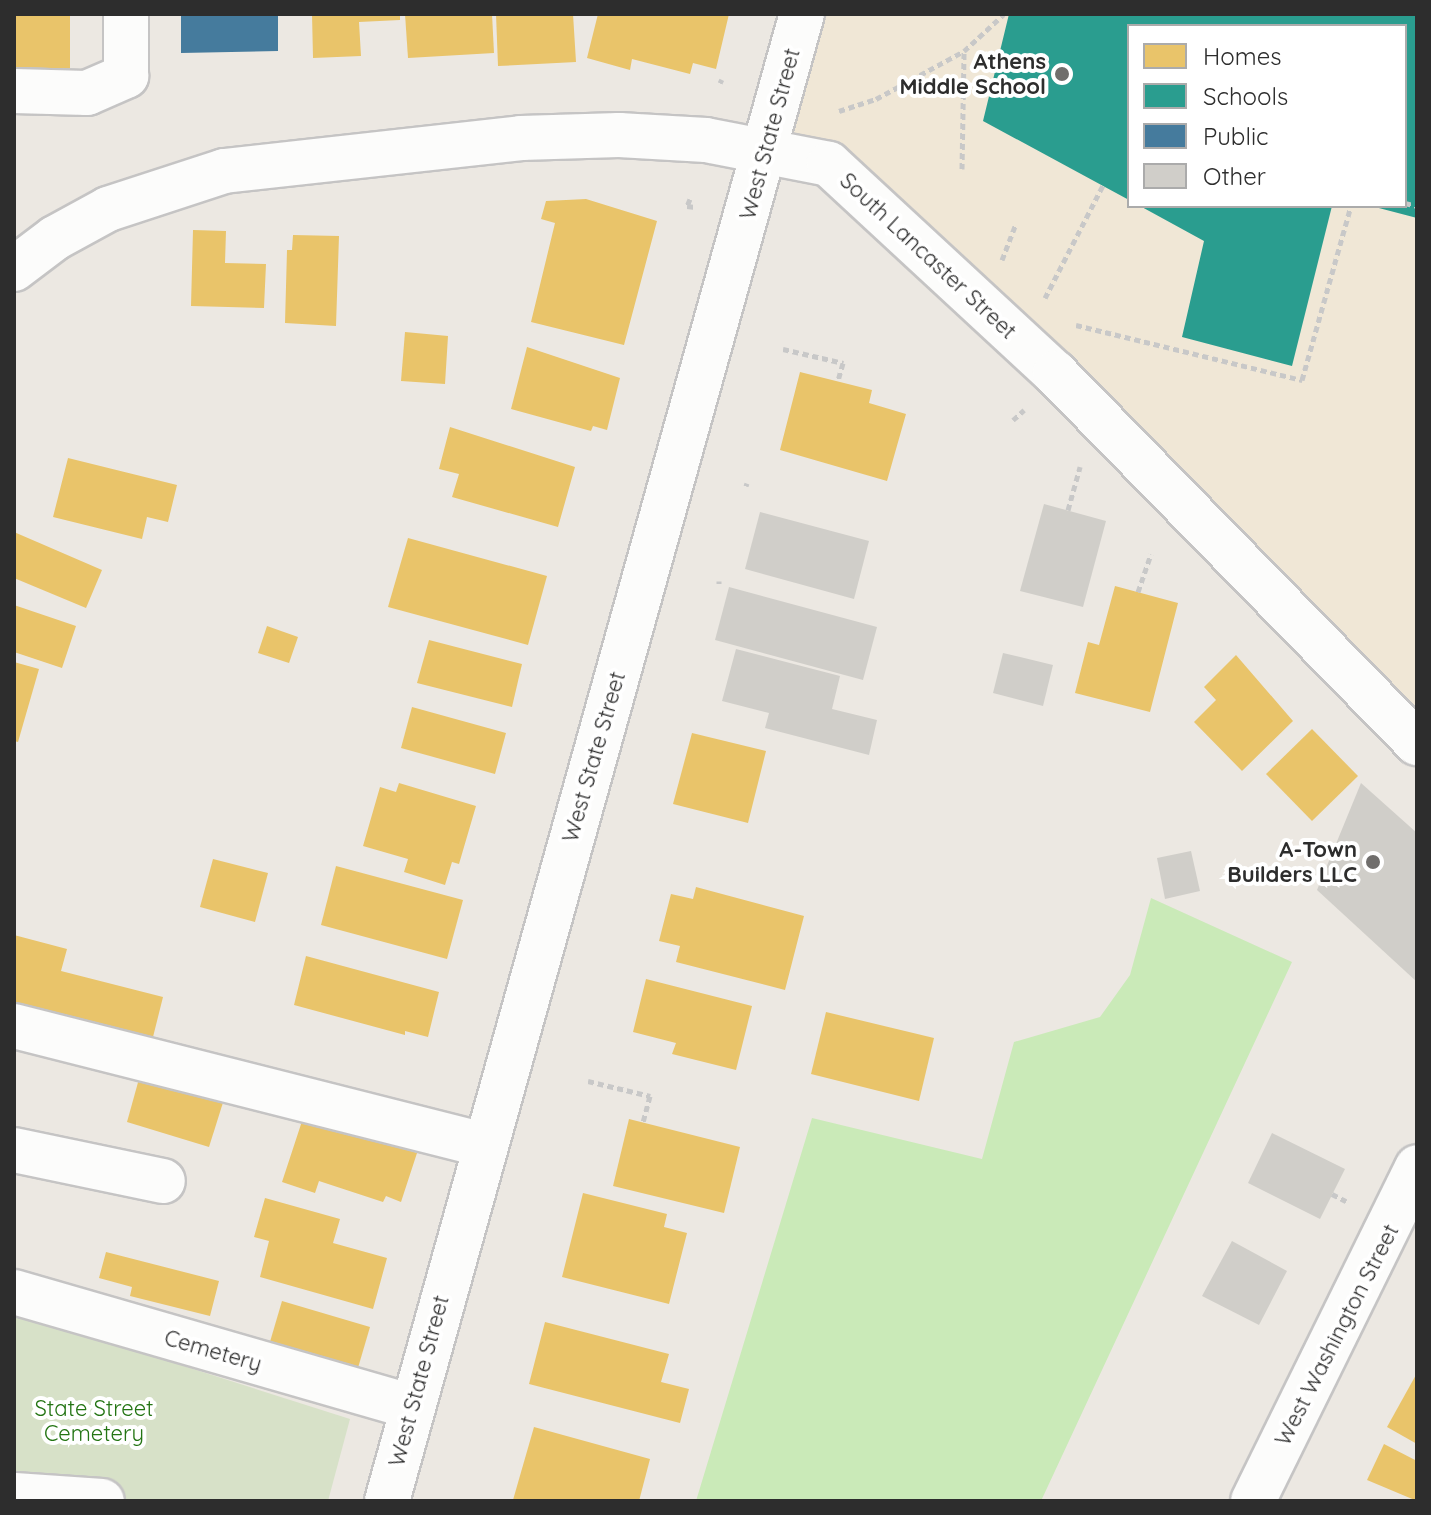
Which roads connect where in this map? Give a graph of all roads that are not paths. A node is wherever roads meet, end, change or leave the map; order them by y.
1 (126, 14) edge
2 (802, 14) edge
3 (14, 91) edge
4 (766, 150) junction
5 (14, 269) edge
6 (1417, 743) edge
7 (14, 1026) edge
8 (484, 1145) junction
9 (14, 1150) edge
10 (1417, 1167) edge
11 (163, 1181) dead end
12 (14, 1292) edge
13 (412, 1407) junction
14 (14, 1495) edge
15 (102, 1501) edge
16 (387, 1501) edge
17 (1253, 1501) edge

1 - 3 street
2 - 4 street, West State Street
4 - 5 street, South Lancaster Street
4 - 6 street, South Lancaster Street
4 - 8 street, West State Street
7 - 8 street
8 - 13 street, West State Street
9 - 11 street
10 - 17 street, West Washington Street
12 - 13 street, Cemetery
13 - 16 street, West State Street
14 - 15 street

